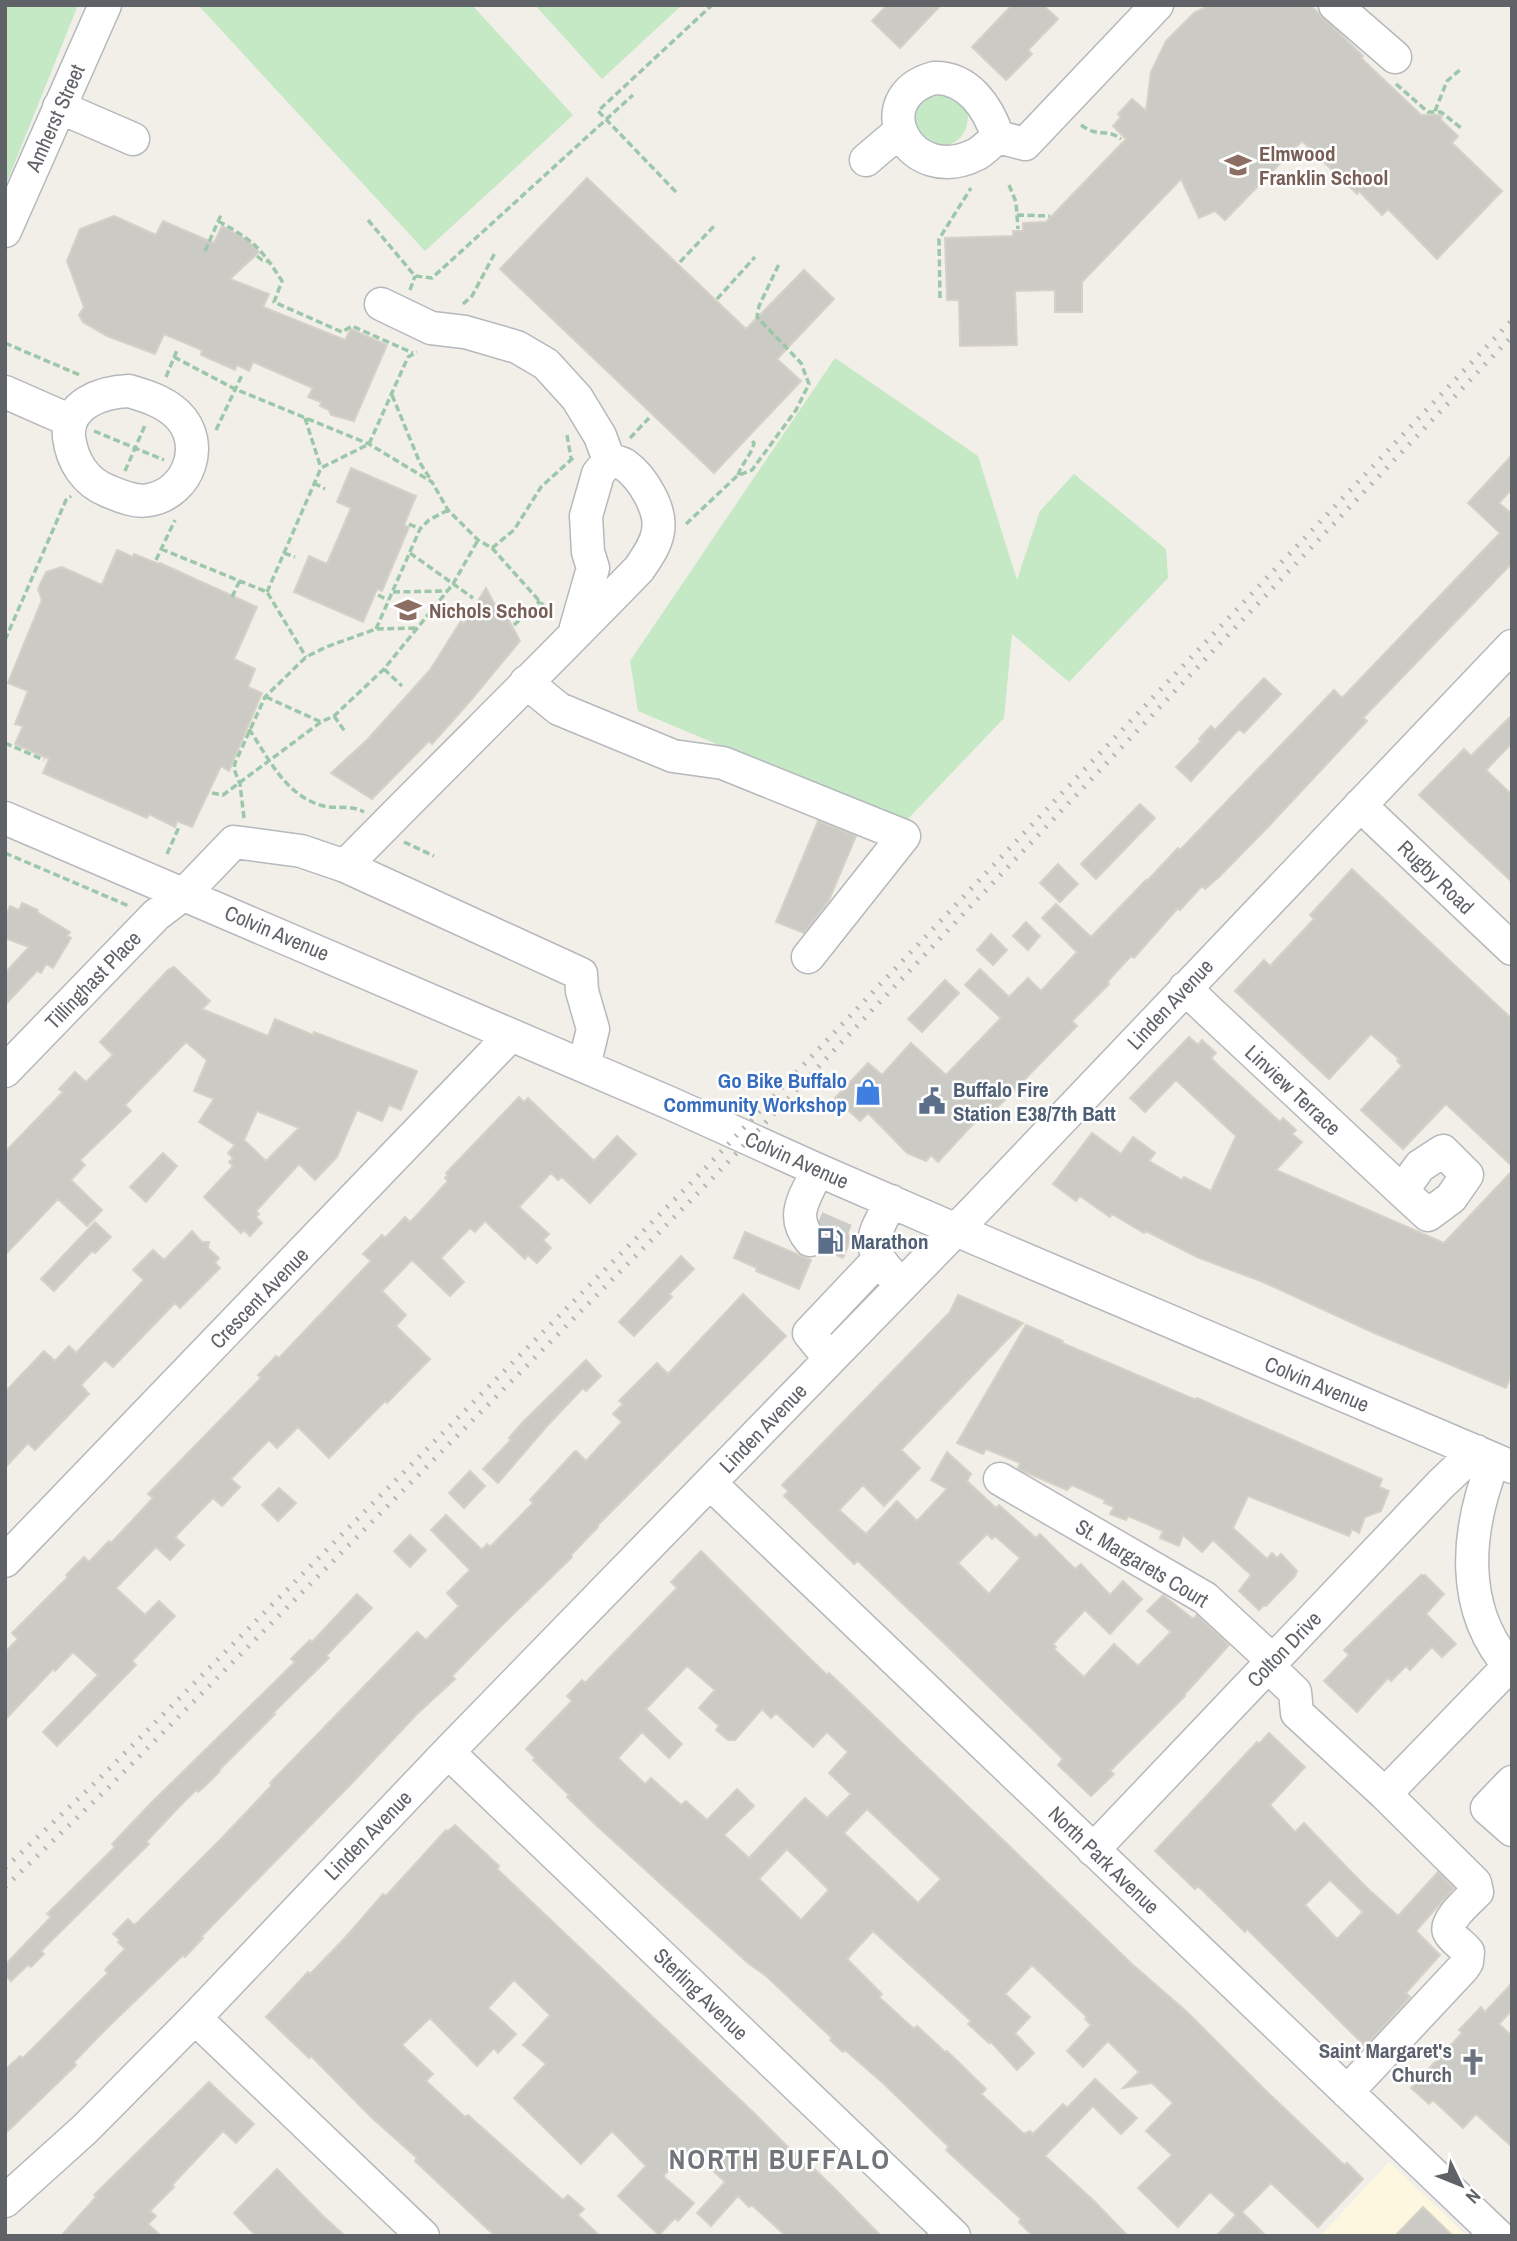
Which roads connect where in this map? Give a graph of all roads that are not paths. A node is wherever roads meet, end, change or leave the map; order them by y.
1 (105, 5) edge
2 (1157, 5) edge
3 (1335, 5) edge
4 (1395, 57) dead end
5 (60, 107) junction
6 (901, 134) junction
7 (998, 137) junction
8 (133, 139) dead end
9 (866, 160) dead end
10 (5, 231) edge
11 (395, 298) road end
12 (5, 392) edge
13 (77, 424) road end
14 (606, 453) junction
15 (593, 568) junction
16 (639, 569) junction
17 (564, 626) junction
18 (1512, 646) edge
19 (526, 682) junction
20 (1360, 805) junction
21 (5, 818) edge
22 (345, 866) junction
23 (185, 893) junction
24 (1512, 949) edge
25 (807, 957) dead end
26 (1185, 988) junction
27 (511, 1035) junction
28 (583, 1066) junction
29 (5, 1071) edge
30 (818, 1170) junction
31 (1402, 1191) dead end
32 (891, 1201) junction
33 (957, 1229) junction
34 (809, 1232) dead end
35 (864, 1253) junction
36 (901, 1286) junction
37 (830, 1359) junction
38 (1494, 1459) edge
39 (1000, 1479) dead end
40 (710, 1483) junction
41 (5, 1561) edge
42 (1271, 1663) junction
43 (1510, 1667) edge
44 (448, 1752) junction
45 (1512, 1782) edge
46 (1385, 1794) junction
47 (1512, 1830) edge
48 (1093, 1850) junction
49 (195, 2018) junction
50 (1347, 2092) junction
51 (5, 2201) edge
52 (423, 2236) edge
53 (954, 2236) edge
54 (1498, 2236) edge

1 - 5 street, Amherst Street
2 - 7 street
3 - 4 street
5 - 8 street
5 - 10 street, Amherst Street
6 - 7 street
6 - 7 street
6 - 9 street
11 - 14 street
12 - 13 street
14 - 15 street
14 - 16 street
15 - 16 street
15 - 17 street
16 - 17 street
17 - 19 street
18 - 20 street, Linden Avenue
19 - 22 street
19 - 25 street
20 - 24 street, Rugby Road
20 - 26 street, Linden Avenue
21 - 23 street, Colvin Avenue
22 - 23 street, Tillinghast Place
22 - 28 street
23 - 27 street, Colvin Avenue
23 - 29 street, Tillinghast Place
26 - 31 street, Linview Terrace
26 - 33 street, Linden Avenue
27 - 28 street, Colvin Avenue
27 - 41 street, Crescent Avenue
28 - 30 street, Colvin Avenue
30 - 32 street, Colvin Avenue
30 - 34 street
32 - 33 street, Colvin Avenue
32 - 35 street
33 - 36 street, Linden Avenue
33 - 38 street, Colvin Avenue
35 - 36 street
35 - 37 street
36 - 37 street, Linden Avenue
37 - 40 street, Linden Avenue
38 - 42 street, Colton Drive
38 - 43 street
39 - 42 street, St. Margarets Court
40 - 44 street, Linden Avenue
40 - 48 street, North Park Avenue
42 - 46 street, St. Margarets Court
42 - 48 street, Colton Drive
43 - 46 street
44 - 49 street, Linden Avenue
44 - 53 street, Sterling Avenue
45 - 47 street
46 - 50 street, St. Margarets Court
48 - 50 street, North Park Avenue
49 - 51 street, Linden Avenue
49 - 52 street
50 - 54 street, North Park Avenue

